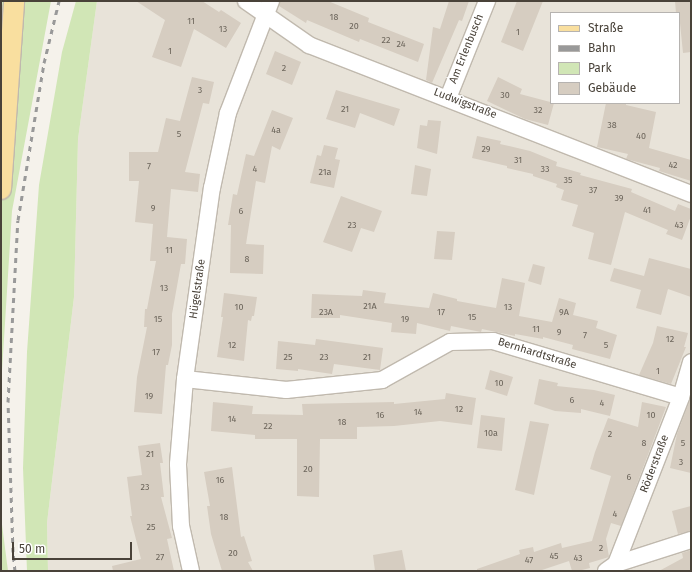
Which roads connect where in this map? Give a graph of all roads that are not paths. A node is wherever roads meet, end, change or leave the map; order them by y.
1 (14, 1) edge
2 (246, 1) edge
3 (487, 1) edge
4 (268, 8) edge
5 (448, 98) junction
6 (1, 189) edge
7 (691, 194) edge
8 (691, 362) edge
9 (185, 379) junction
10 (680, 397) junction
11 (691, 540) edge
12 (611, 568) edge
13 (191, 571) edge

1 - 6 main road
2 - 4 street, Ludwigstraße
3 - 5 street, Am Erlenbusch
4 - 5 street, Ludwigstraße
4 - 9 street, Hügelstraße
5 - 7 street, Ludwigstraße
8 - 10 street, Röderstraße
9 - 10 street, Bernhardtstraße
9 - 13 street, Hügelstraße
10 - 12 street, Röderstraße
11 - 12 street

